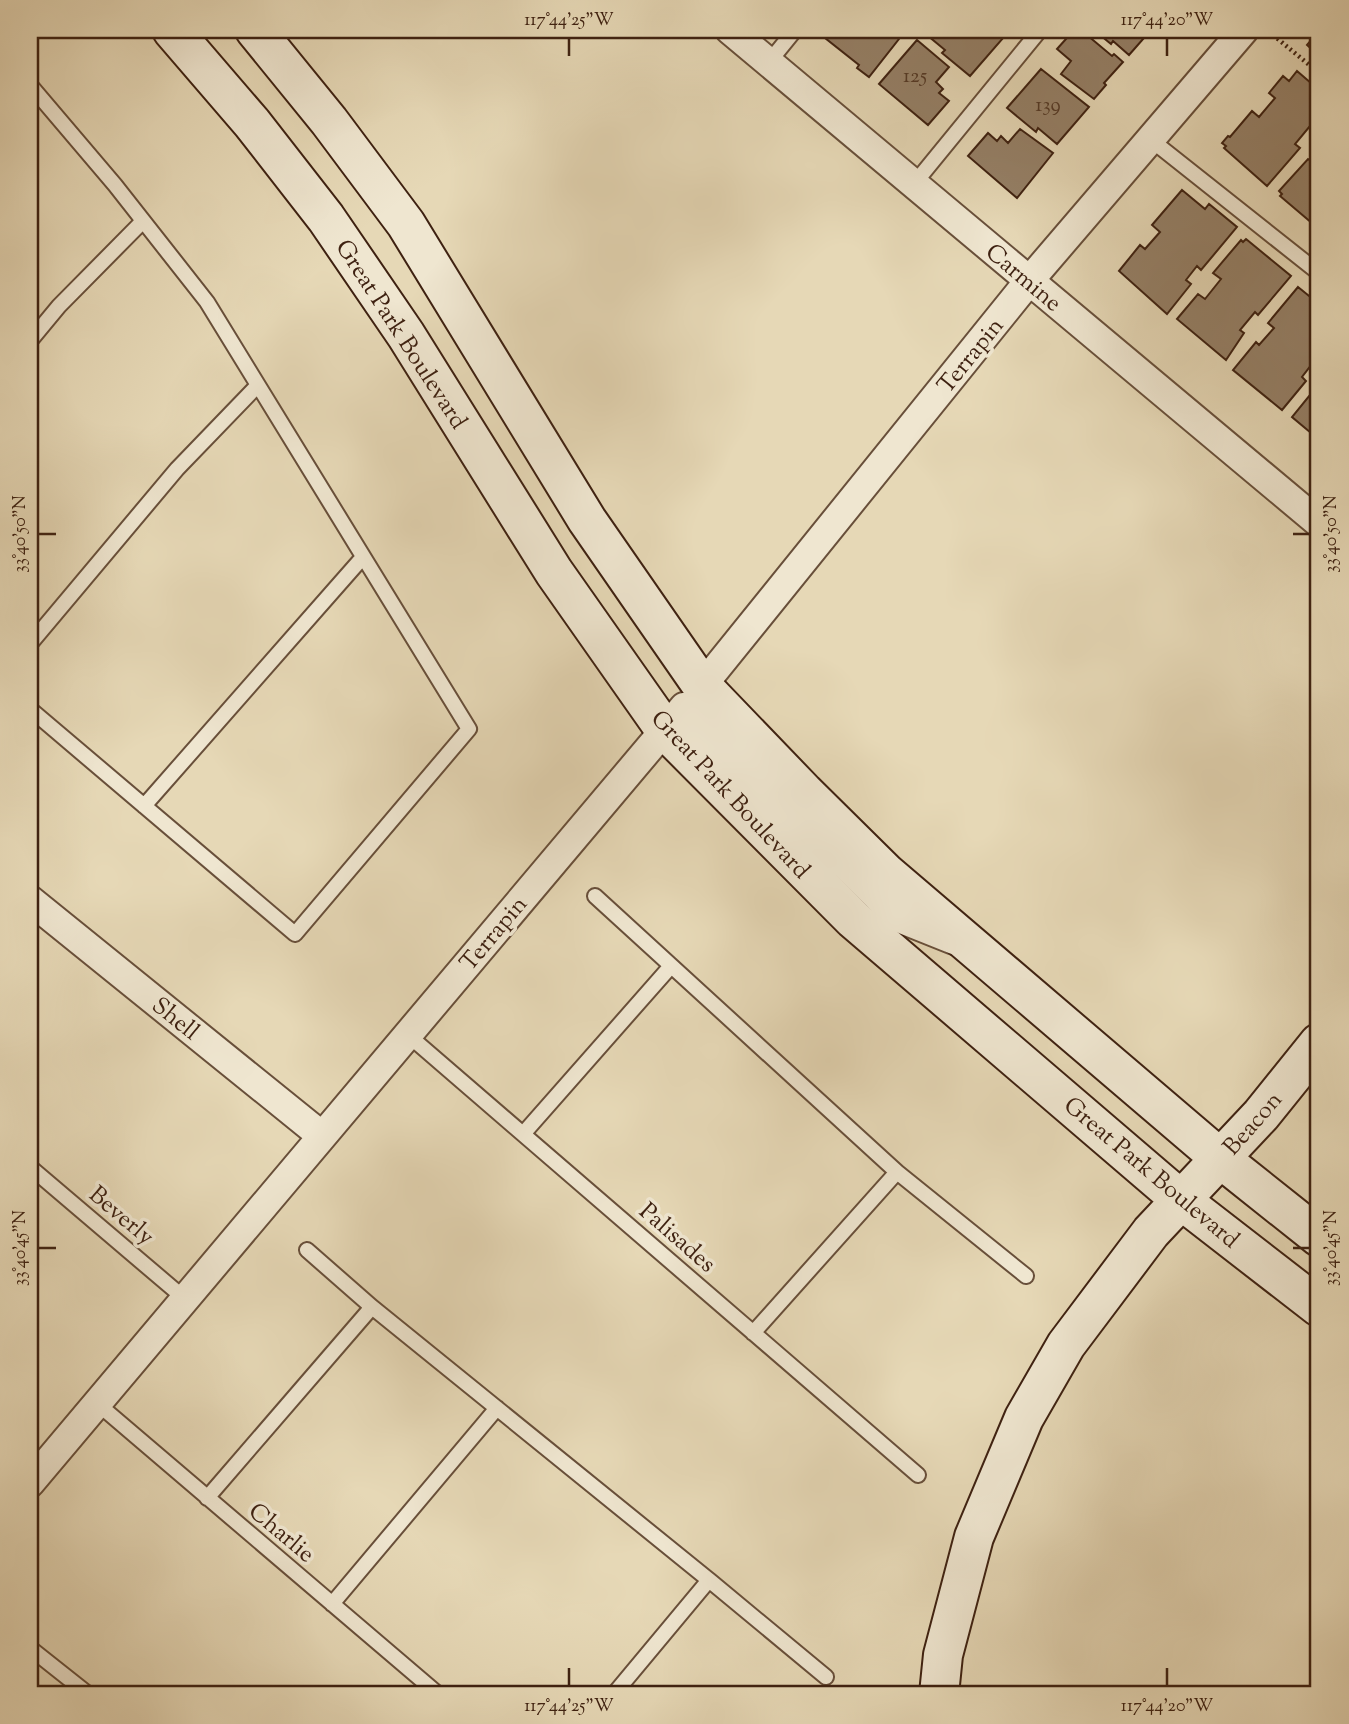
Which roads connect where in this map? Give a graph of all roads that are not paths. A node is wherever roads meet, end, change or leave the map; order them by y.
1 (172, 30) edge
2 (255, 30) edge
3 (730, 30) edge
4 (795, 30) edge
5 (1040, 30) edge
6 (1244, 30) edge
7 (769, 62) junction
8 (30, 86) edge
9 (1150, 139) junction
10 (914, 184) junction
11 (143, 221) junction
12 (1319, 273) edge
13 (1029, 281) junction
14 (30, 341) edge
15 (258, 385) junction
16 (1319, 523) edge
17 (362, 556) junction
18 (30, 644) edge
19 (702, 686) junction
20 (30, 709) edge
21 (665, 730) junction
22 (144, 806) junction
23 (595, 897) dead end
24 (30, 900) edge
25 (973, 948) junction
26 (671, 966) junction
27 (407, 1034) junction
28 (1319, 1043) edge
29 (523, 1134) junction
30 (322, 1136) junction
31 (1221, 1159) junction
32 (30, 1167) edge
33 (897, 1172) junction
34 (1181, 1200) junction
35 (1319, 1237) edge
36 (307, 1250) dead end
37 (1026, 1276) dead end
38 (184, 1298) junction
39 (372, 1307) junction
40 (1319, 1307) edge
41 (753, 1332) junction
42 (98, 1404) junction
43 (497, 1408) junction
44 (918, 1475) dead end
45 (30, 1483) edge
46 (207, 1498) junction
47 (709, 1580) junction
48 (332, 1604) junction
49 (30, 1647) edge
50 (826, 1676) dead end
51 (79, 1692) edge
52 (438, 1694) edge
53 (614, 1694) edge
54 (939, 1694) edge

1 - 21 main road, Great Park Boulevard
2 - 19 main road
3 - 7 street, Carmine
4 - 7 lane
5 - 10 lane
6 - 9 street, Terrapin
7 - 10 street, Carmine
8 - 11 lane
9 - 12 lane
9 - 13 street, Terrapin
10 - 13 street, Carmine
11 - 14 lane
11 - 15 lane
13 - 16 street, Carmine
13 - 19 street, Terrapin
15 - 17 lane
15 - 18 lane
17 - 22 lane
17 - 22 lane
19 - 25 main road
20 - 22 lane
21 - 25 street, Terrapin
21 - 27 street, Terrapin
21 - 34 main road, Great Park Boulevard
23 - 26 lane
24 - 30 street, Shell
25 - 31 main road
26 - 29 lane
26 - 33 lane
27 - 29 lane, Palisades
27 - 30 street, Terrapin
28 - 31 main road, Beacon
29 - 41 lane, Palisades
30 - 38 street, Terrapin
31 - 34 main road, Beacon
31 - 35 main road
32 - 38 lane, Beverly
33 - 37 lane
33 - 41 lane
34 - 40 main road, Great Park Boulevard
34 - 54 main road, Beacon
36 - 39 lane
38 - 42 street, Terrapin
39 - 43 lane
39 - 46 lane
41 - 44 lane, Palisades
42 - 45 street, Terrapin
42 - 46 lane, Charlie
43 - 47 lane
43 - 48 lane
46 - 48 lane, Charlie
47 - 50 lane
47 - 53 lane
48 - 52 lane, Charlie
49 - 51 lane

